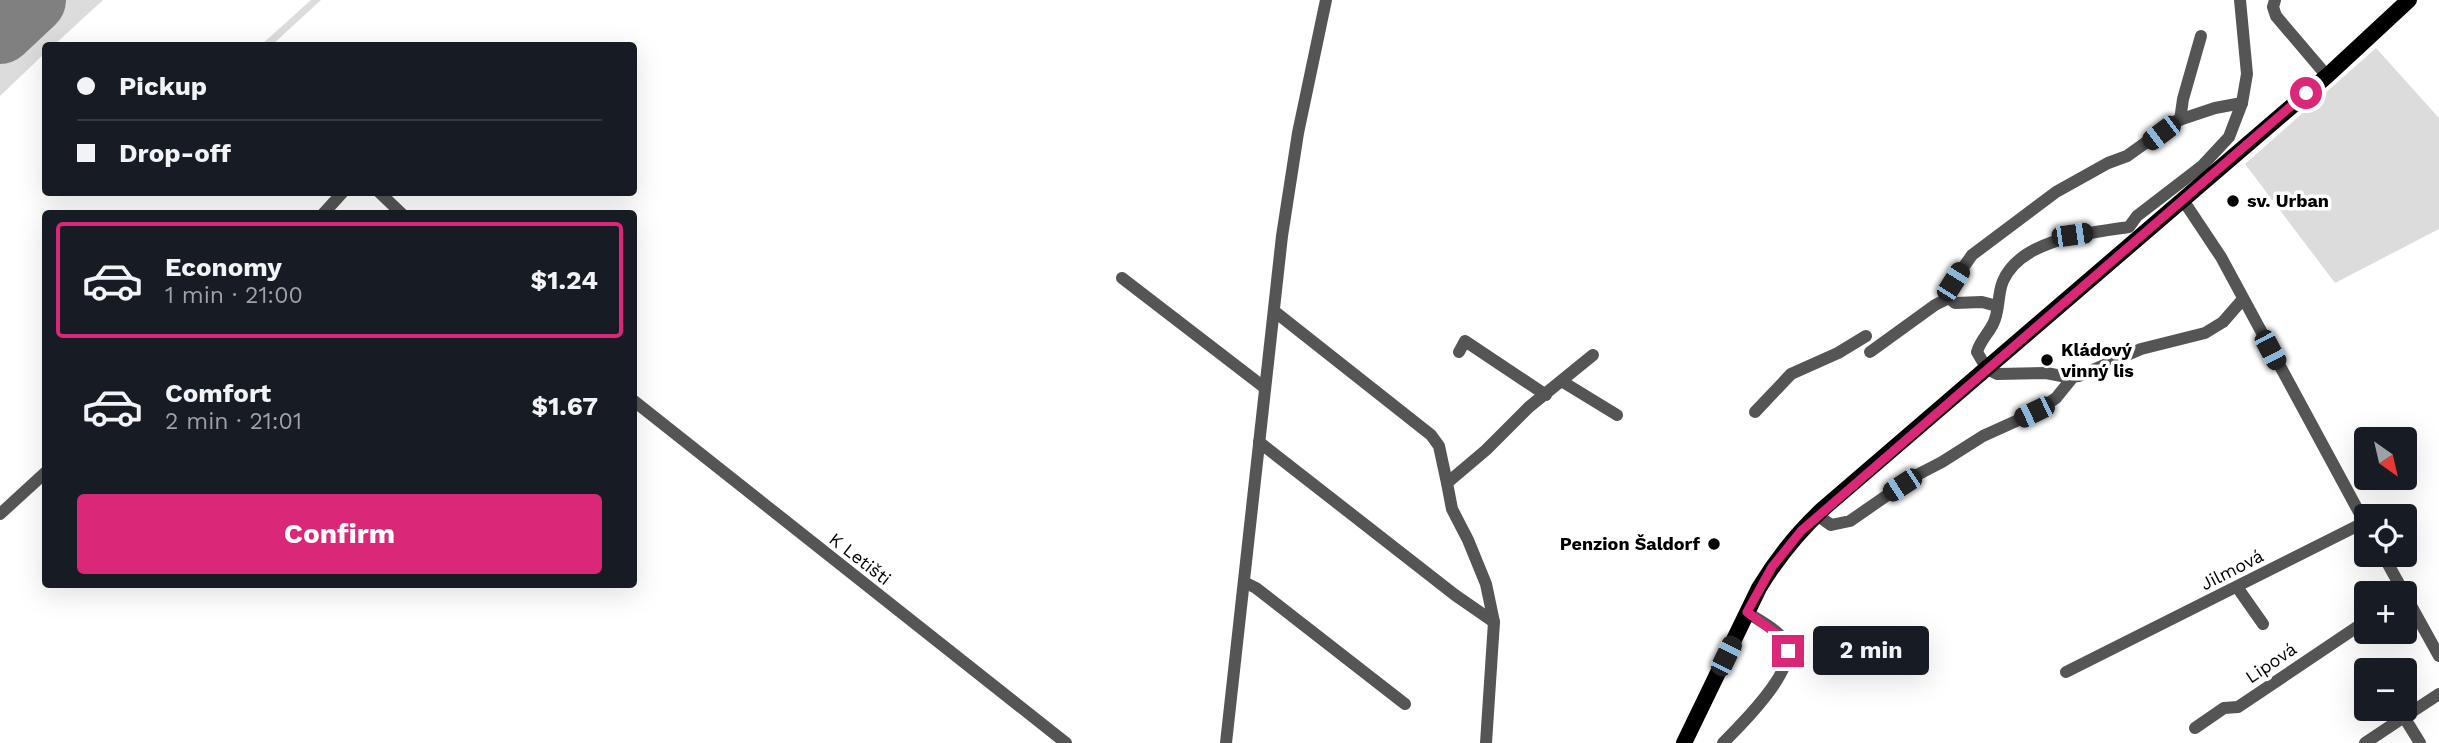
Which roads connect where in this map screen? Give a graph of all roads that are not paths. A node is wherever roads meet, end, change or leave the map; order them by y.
1 (1326, 0) edge
2 (2240, 0) edge
3 (2275, 0) edge
4 (2409, 0) edge
5 (2201, 36) dead end
6 (2327, 76) junction
7 (2242, 103) junction
8 (2180, 120) junction
9 (339, 196) edge
10 (383, 196) edge
11 (2183, 200) junction
12 (327, 210) edge
13 (398, 210) edge
14 (2132, 234) junction
15 (1122, 278) dead end
16 (1950, 298) junction
17 (2243, 299) junction
18 (1997, 306) junction
19 (1274, 311) junction
20 (1866, 336) dead end
21 (1459, 352) dead end
22 (1870, 352) dead end
23 (1593, 355) dead end
24 (1987, 369) junction
25 (2073, 377) junction
26 (1563, 382) junction
27 (1265, 388) junction
28 (1546, 395) junction
29 (637, 403) edge
30 (1755, 412) dead end
31 (1617, 415) dead end
32 (1259, 442) junction
33 (42, 476) edge
34 (1447, 483) junction
35 (2354, 504) edge
36 (0, 514) edge
37 (1817, 515) junction
38 (2354, 529) edge
39 (1244, 582) junction
40 (2237, 587) junction
41 (1747, 612) junction
42 (2417, 617) edge
43 (1494, 622) junction
44 (2263, 624) dead end
45 (2354, 629) edge
46 (2439, 656) edge
47 (2066, 672) dead end
48 (2439, 694) edge
49 (1405, 704) dead end
50 (2417, 708) edge
51 (2398, 721) edge
52 (2406, 721) edge
53 (2195, 728) dead end
54 (1066, 743) edge
55 (1226, 743) edge
56 (1486, 743) edge
57 (1685, 743) edge
58 (1723, 743) edge
59 (2365, 743) edge
60 (2420, 743) edge

1 - 19 street
2 - 7 street
3 - 6 street
4 - 6 main road
5 - 8 street
6 - 11 main road
7 - 8 street
7 - 14 street
8 - 16 street
9 - 12 street
10 - 13 street
11 - 14 main road
11 - 17 street
14 - 18 street
14 - 24 main road
15 - 27 street
16 - 18 street
16 - 22 street
17 - 25 street
17 - 35 street
18 - 24 street
19 - 27 street
19 - 34 street
20 - 30 street
21 - 28 street
23 - 26 street
24 - 25 street
24 - 37 main road
25 - 37 street
26 - 28 street
26 - 31 street
27 - 32 street
28 - 34 street
29 - 54 street, K Letišti
32 - 39 street
32 - 43 street
33 - 36 street
34 - 43 street
37 - 41 main road
38 - 40 street, Jilmová
39 - 49 street
39 - 55 street
40 - 44 street
40 - 47 street, Jilmová
41 - 57 main road
41 - 58 street
42 - 46 street
43 - 56 street
45 - 53 street, Lipová
48 - 50 street
51 - 59 street
52 - 60 street

